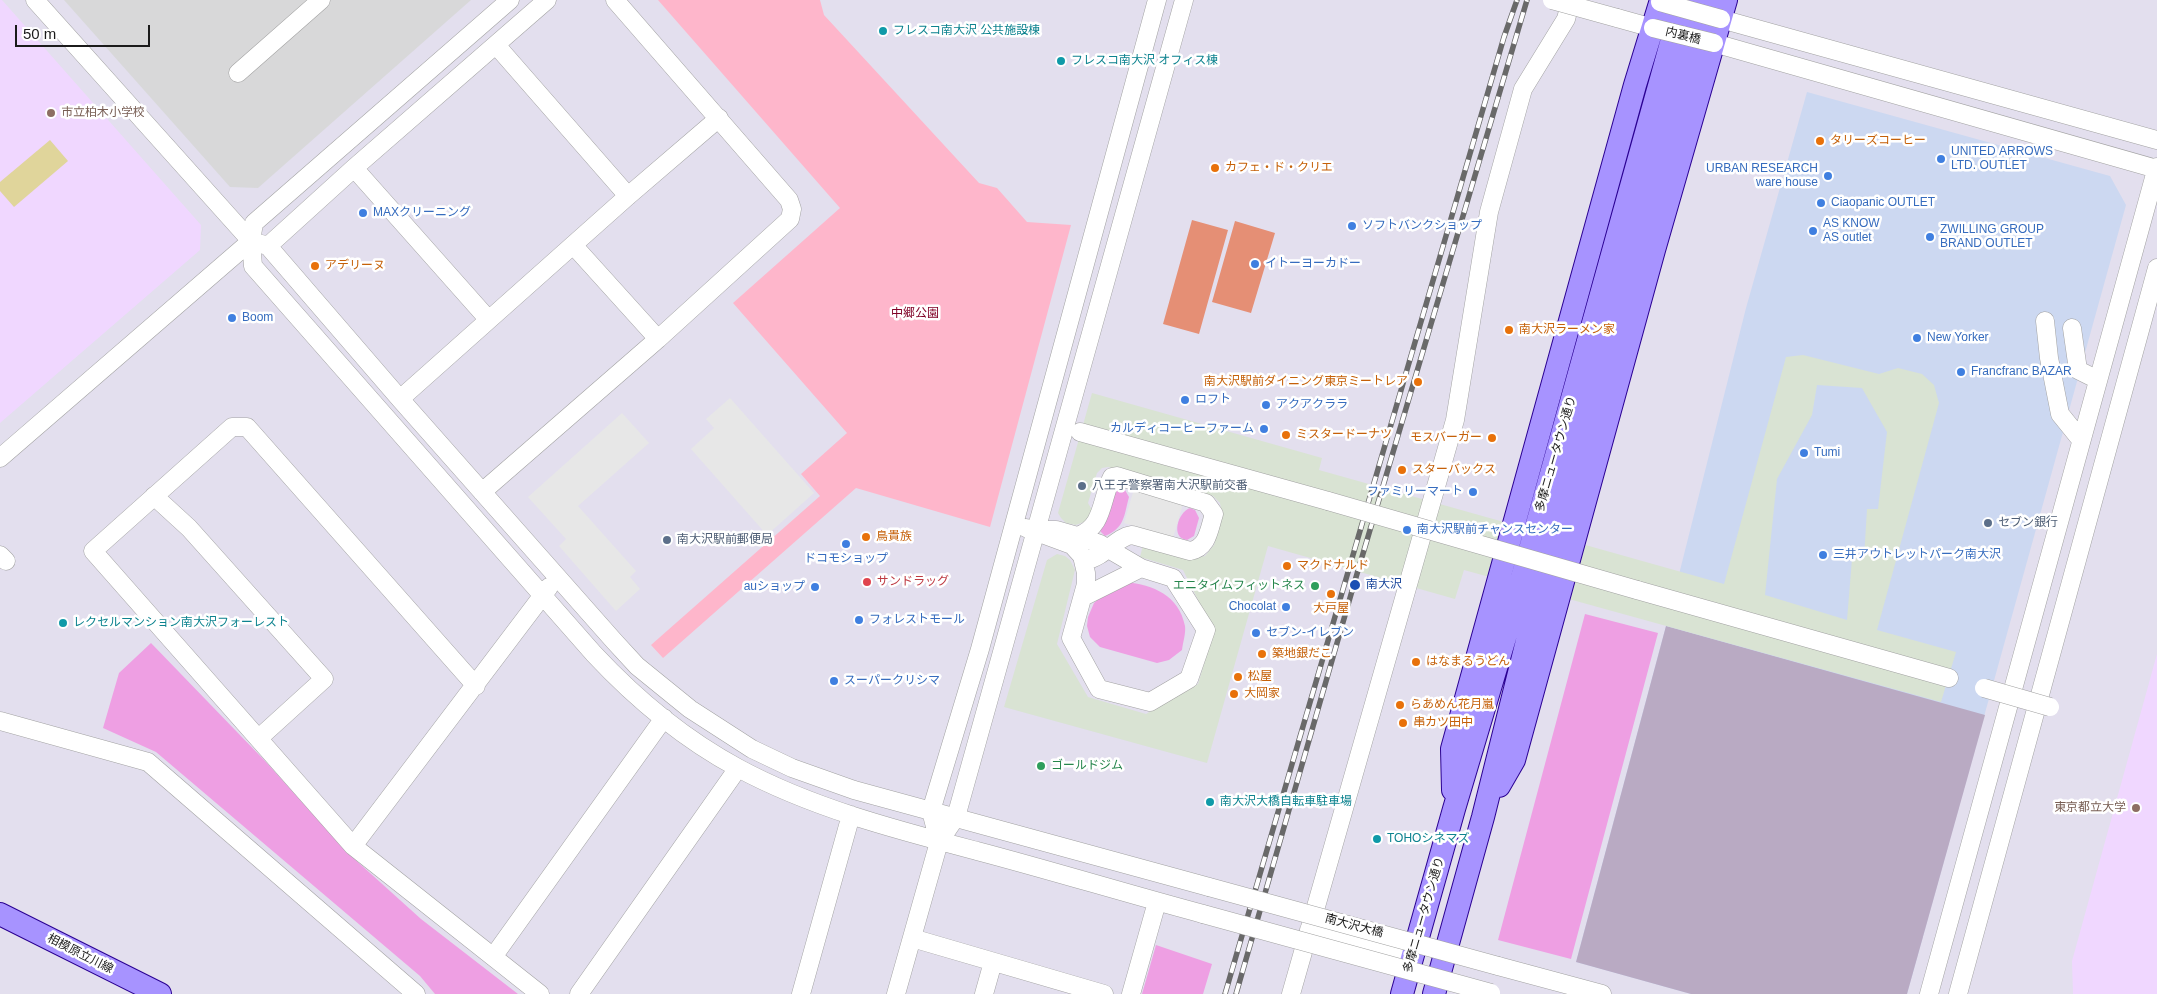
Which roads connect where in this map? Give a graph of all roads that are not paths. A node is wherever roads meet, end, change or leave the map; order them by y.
1 (35, 0) edge
2 (321, 0) edge
3 (510, 0) edge
4 (547, 0) edge
5 (615, 0) edge
6 (1157, 0) edge
7 (1184, 0) edge
8 (1552, 0) edge
9 (1572, 0) edge
10 (1683, 0) edge
11 (1704, 0) edge
12 (1658, 1) edge
13 (1724, 9) edge
14 (1653, 28) junction
15 (1714, 44) junction
16 (496, 45) junction
17 (238, 73) dead end
18 (719, 118) junction
19 (2157, 140) edge
20 (354, 168) junction
21 (2156, 168) edge
22 (628, 196) junction
23 (251, 241) junction
24 (268, 246) junction
25 (574, 246) junction
26 (2157, 268) edge
27 (488, 319) junction
28 (2045, 320) dead end
29 (2072, 328) dead end
30 (658, 339) junction
31 (2098, 380) junction
32 (400, 399) junction
33 (1080, 432) dead end
34 (2081, 440) junction
35 (0, 458) edge
36 (482, 492) junction
37 (154, 496) junction
38 (1014, 524) junction
39 (1035, 530) junction
40 (1078, 536) junction
41 (1110, 550) junction
42 (1084, 561) junction
43 (1141, 568) junction
44 (557, 577) junction
45 (542, 596) junction
46 (1083, 597) junction
47 (1949, 678) dead end
48 (476, 686) junction
49 (1984, 688) dead end
50 (2050, 706) dead end
51 (664, 718) junction
52 (0, 721) edge
53 (259, 738) junction
54 (738, 768) junction
55 (1454, 809) junction
56 (931, 811) junction
57 (851, 815) junction
58 (1483, 816) junction
59 (956, 817) junction
60 (939, 842) junction
61 (353, 846) junction
62 (1157, 902) junction
63 (0, 914) edge
64 (1309, 930) junction
65 (912, 938) junction
66 (493, 957) junction
67 (1412, 958) junction
68 (993, 962) junction
69 (409, 991) edge
70 (1493, 993) edge
71 (160, 994) edge
72 (540, 994) edge
73 (579, 994) edge
74 (801, 994) edge
75 (896, 994) edge
76 (984, 994) edge
77 (1104, 994) edge
78 (1131, 994) edge
79 (1291, 994) edge
80 (1402, 994) edge
81 (1434, 994) edge
82 (1602, 994) edge
83 (1929, 994) edge
84 (1958, 994) edge

1 - 23 street
2 - 17 street
3 - 23 street
4 - 16 street
5 - 18 street
6 - 38 street
7 - 39 street
8 - 14 street, 内裏橋, bridge
9 - 64 street
10 - 55 main road, 多摩ニュータウン通り
11 - 58 main road, 多摩ニュータウン通り
12 - 13 street, bridge
12 - 14 main road
13 - 15 main road
13 - 19 street
14 - 15 street, 内裏橋, bridge
14 - 55 main road
15 - 21 street, 内裏橋
15 - 58 main road
16 - 20 street
16 - 22 street
18 - 22 street
18 - 30 street
20 - 24 street
20 - 27 street
21 - 31 street
22 - 25 street
23 - 24 street
23 - 35 street
23 - 45 street
24 - 32 street, 南大沢大橋
25 - 27 street
25 - 30 street
26 - 84 street
27 - 32 street
28 - 34 street
29 - 31 street
30 - 36 street
31 - 34 street
32 - 36 street, 南大沢大橋
33 - 47 street, bridge
34 - 83 street
36 - 44 street, 南大沢大橋
37 - 48 street
37 - 53 street
37 - 53 street
38 - 39 street
38 - 56 street
39 - 40 street
39 - 42 street
39 - 59 street
40 - 41 street
40 - 41 street
41 - 42 street
41 - 43 street
42 - 46 street
43 - 46 street
43 - 46 street
44 - 45 street
44 - 56 street, 南大沢大橋
45 - 48 street
45 - 51 street
48 - 61 street
49 - 50 street, bridge
51 - 54 street
51 - 66 street
52 - 69 street
53 - 61 street
54 - 57 street
54 - 73 street
55 - 67 main road, 多摩ニュータウン通り
56 - 59 street, 南大沢大橋
56 - 60 street
57 - 60 street
57 - 74 street
58 - 81 main road, 多摩ニュータウン通り
59 - 60 street
59 - 82 street, 南大沢大橋, bridge
60 - 62 street
60 - 65 street
61 - 66 street
62 - 70 street, bridge
62 - 78 street
63 - 71 main road, 相模原立川線
64 - 67 street
64 - 79 street
65 - 68 street
65 - 75 street
66 - 72 street
67 - 80 main road, 多摩ニュータウン通り
68 - 76 street
68 - 77 street

